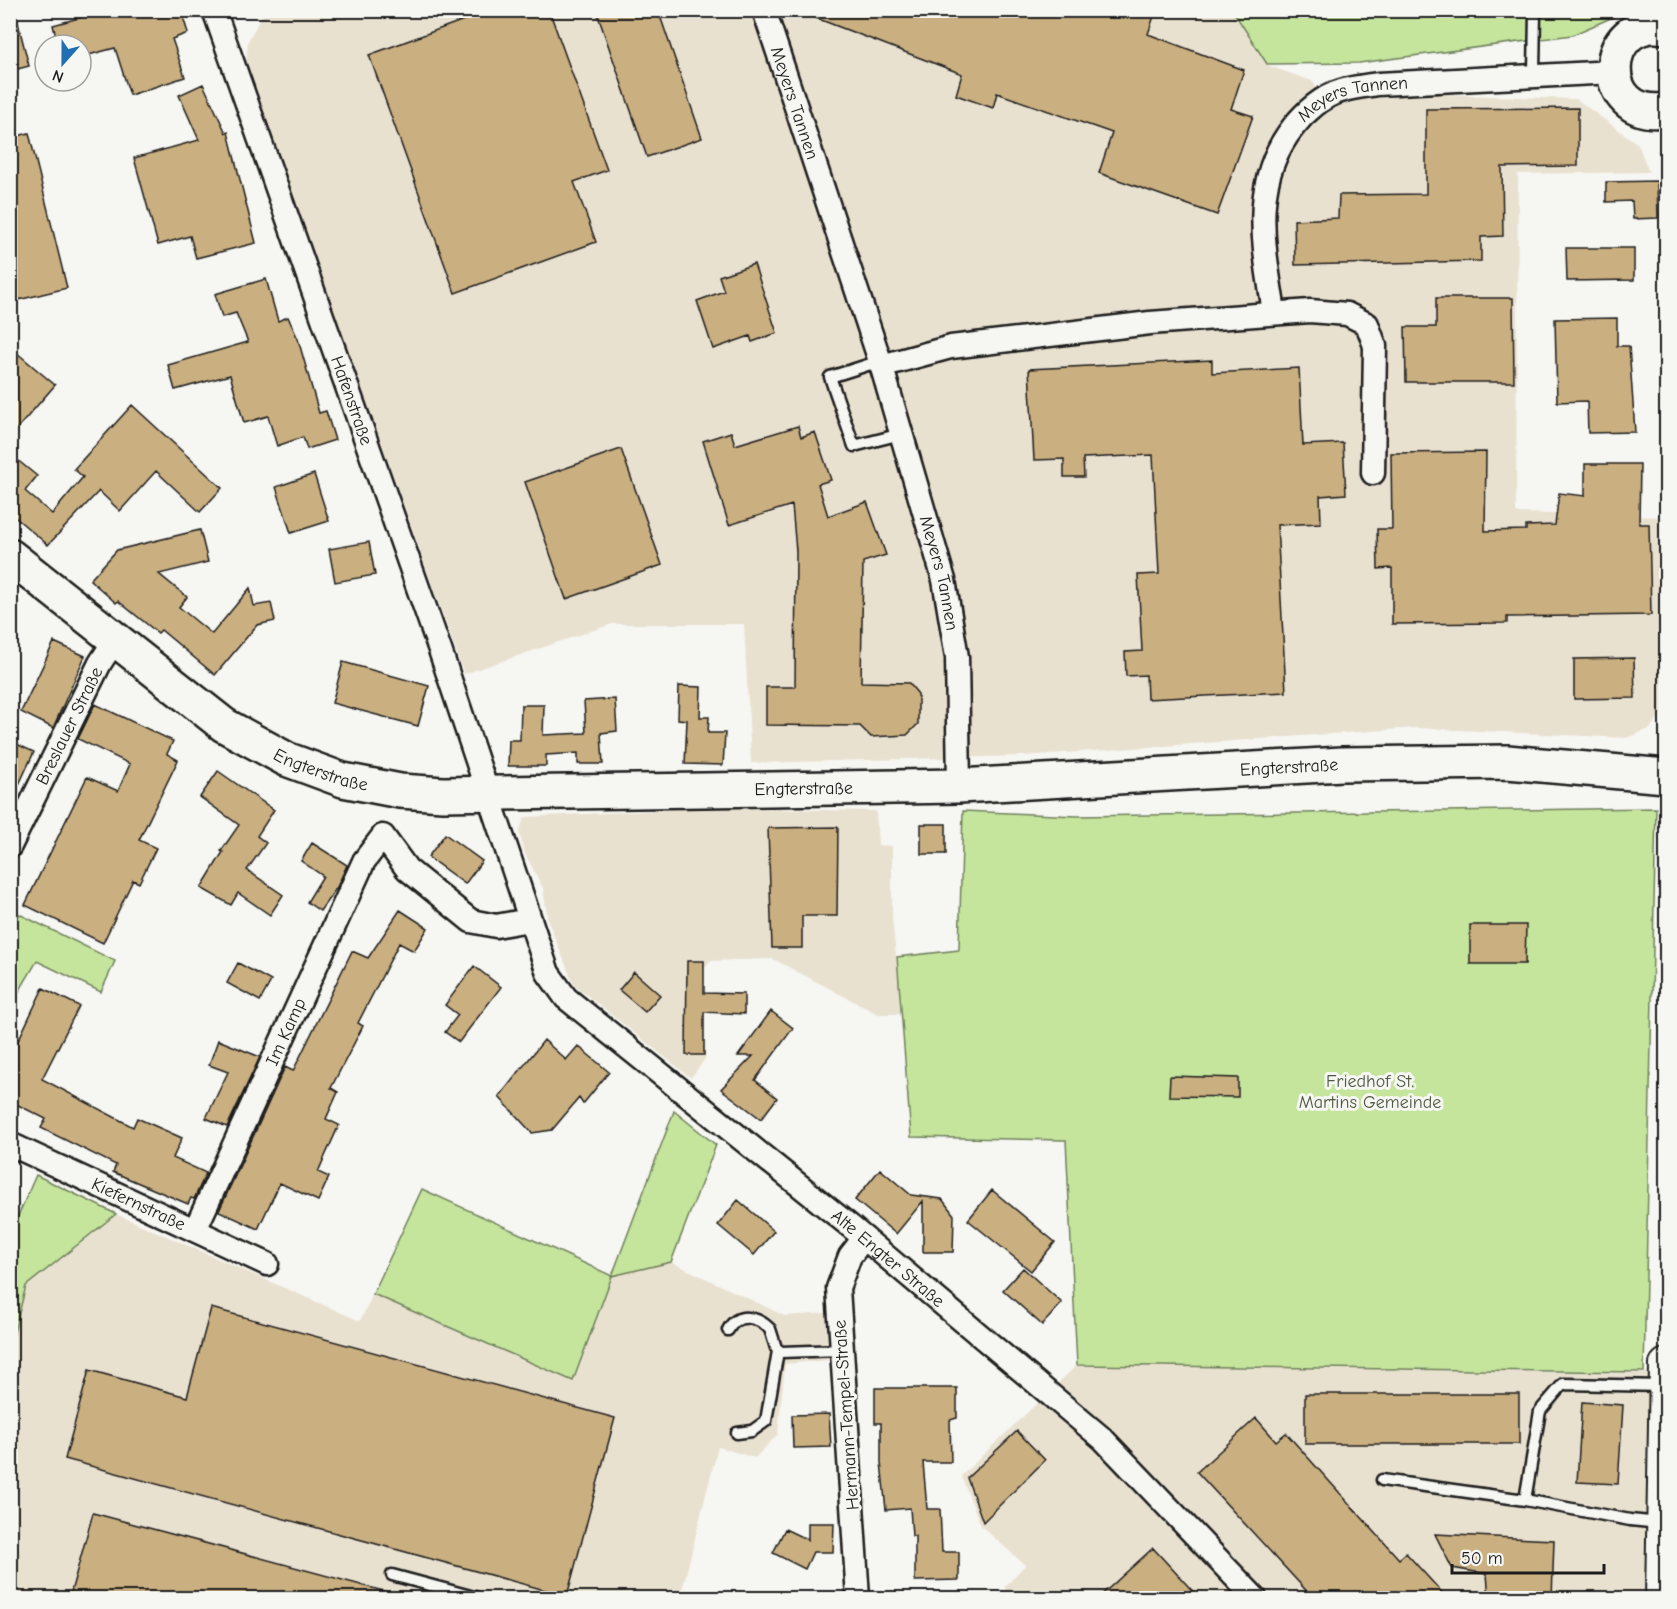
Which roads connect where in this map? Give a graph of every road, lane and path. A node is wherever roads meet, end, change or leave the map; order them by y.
1 (764, 10) edge
2 (1535, 10) edge
3 (215, 11) edge
4 (1666, 27) edge
5 (1614, 72) junction
6 (1534, 75) junction
7 (1666, 110) edge
8 (1274, 312) junction
9 (880, 364) junction
10 (901, 434) junction
11 (1373, 473) dead end
12 (10, 556) edge
13 (115, 640) junction
14 (1666, 776) edge
15 (959, 786) junction
16 (487, 792) junction
17 (10, 846) edge
18 (529, 920) junction
19 (10, 1144) edge
20 (195, 1230) junction
21 (864, 1238) junction
22 (267, 1264) dead end
23 (728, 1330) dead end
24 (842, 1350) junction
25 (778, 1351) junction
26 (1666, 1365) edge
27 (1666, 1387) edge
28 (1666, 1417) edge
29 (737, 1433) dead end
30 (1382, 1480) dead end
31 (1525, 1500) junction
32 (1664, 1523) junction
33 (392, 1575) dead end
34 (478, 1599) edge
35 (858, 1599) edge
36 (1255, 1599) edge
37 (1662, 1599) edge

1 - 9 street, Meyers Tannen
2 - 6 lane
3 - 16 street, Hafenstraße
4 - 5 main road
5 - 6 street, Meyers Tannen
5 - 7 main road
6 - 8 street, Meyers Tannen
8 - 9 street
8 - 11 street
9 - 10 street, Meyers Tannen
9 - 10 lane
10 - 15 street, Meyers Tannen
12 - 13 main road, Engterstraße
13 - 16 main road, Engterstraße
13 - 17 street, Breslauer Straße
14 - 15 main road, Engterstraße
15 - 16 main road, Engterstraße
16 - 18 street, Alte Engter Straße
18 - 20 street, Im Kamp
18 - 21 street, Alte Engter Straße
19 - 20 street, Kiefernstraße
20 - 22 street, Kiefernstraße
21 - 24 street, Hermann-Tempel-Straße
21 - 36 street, Alte Engter Straße
23 - 25 lane
24 - 25 lane
24 - 35 street, Hermann-Tempel-Straße
25 - 29 lane
26 - 27 main road
27 - 28 main road
27 - 31 lane
28 - 32 main road
30 - 31 lane
31 - 32 lane
32 - 37 main road
33 - 34 lane

